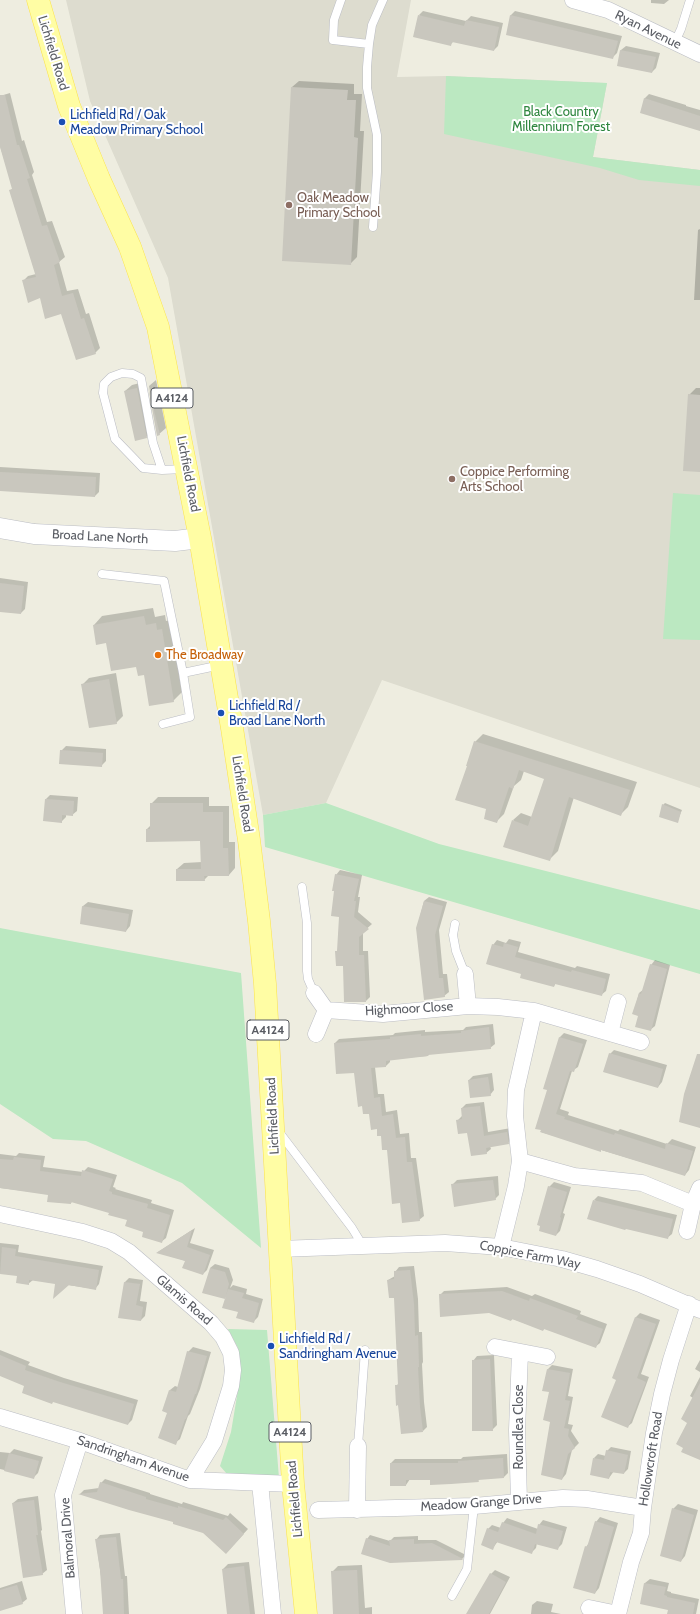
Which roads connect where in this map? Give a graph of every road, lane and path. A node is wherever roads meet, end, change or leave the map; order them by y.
1 (38, 0) edge
2 (341, 0) edge
3 (383, 0) edge
4 (573, 0) edge
5 (690, 0) edge
6 (609, 5) edge
7 (675, 42) junction
8 (369, 44) junction
9 (700, 54) edge
10 (373, 227) dead end
11 (187, 469) junction
12 (162, 470) junction
13 (0, 528) edge
14 (200, 538) junction
15 (102, 574) dead end
16 (221, 665) junction
17 (182, 674) junction
18 (163, 724) dead end
19 (302, 887) dead end
20 (455, 924) dead end
21 (465, 974) joint
22 (314, 993) joint
23 (618, 1002) dead end
24 (468, 1006) junction
25 (326, 1010) junction
26 (534, 1011) junction
27 (610, 1032) junction
28 (316, 1034) dead end
29 (641, 1042) dead end
30 (274, 1125) junction
31 (520, 1161) junction
32 (700, 1188) edge
33 (693, 1204) junction
34 (0, 1214) edge
35 (687, 1231) dead end
36 (363, 1246) junction
37 (501, 1247) junction
38 (279, 1249) junction
39 (694, 1307) edge
40 (495, 1347) dead end
41 (365, 1350) dead end
42 (520, 1353) junction
43 (547, 1357) dead end
44 (0, 1418) edge
45 (80, 1441) junction
46 (358, 1446) joint
47 (190, 1480) junction
48 (260, 1483) junction
49 (293, 1484) junction
50 (520, 1501) junction
51 (474, 1506) junction
52 (643, 1508) junction
53 (318, 1510) dead end
54 (357, 1510) junction
55 (452, 1596) dead end
56 (589, 1608) dead end
57 (74, 1614) edge
58 (273, 1614) edge
59 (306, 1614) edge

1 - 11 main road, Lichfield Road / A4124
2 - 8 lane
3 - 8 lane
4 - 6 street, Ryan Avenue
5 - 7 lane
6 - 7 street, Ryan Avenue
7 - 9 street, Ryan Avenue
8 - 10 lane
11 - 12 lane
11 - 14 main road, Lichfield Road / A4124
12 - 12 lane
13 - 14 street, Broad Lane North
14 - 16 main road, Lichfield Road / A4124
15 - 17 lane
16 - 17 lane
16 - 30 main road, Lichfield Road / A4124
17 - 18 lane
19 - 22 lane
20 - 21 lane
21 - 24 street, Highmoor Close
22 - 25 street
23 - 27 street
24 - 25 street, Highmoor Close
24 - 26 street, Highmoor Close
25 - 28 street
26 - 27 street, Highmoor Close
26 - 31 street
27 - 29 street, Highmoor Close
30 - 36 lane
30 - 38 main road, Lichfield Road / A4124
31 - 33 street
31 - 37 street
32 - 33 street
33 - 35 street
34 - 47 street, Glamis Road
36 - 37 street, Coppice Farm Way
36 - 38 street, Coppice Farm Way
37 - 39 street, Coppice Farm Way
38 - 49 main road, Lichfield Road / A4124
39 - 52 street, Hollowcroft Road
40 - 42 street
41 - 46 lane
42 - 43 street
42 - 50 street, Roundlea Close
44 - 45 street, Sandringham Avenue
45 - 47 street, Sandringham Avenue
45 - 57 street, Balmoral Drive
46 - 54 street
47 - 48 street, Sandringham Avenue
48 - 49 street, Sandringham Avenue
48 - 58 street
49 - 59 main road, Lichfield Road / A4124
50 - 51 street, Meadow Grange Drive
50 - 52 street, Meadow Grange Drive
51 - 54 street, Meadow Grange Drive
51 - 55 lane
52 - 56 street, Hollowcroft Road
53 - 54 street, Meadow Grange Drive

